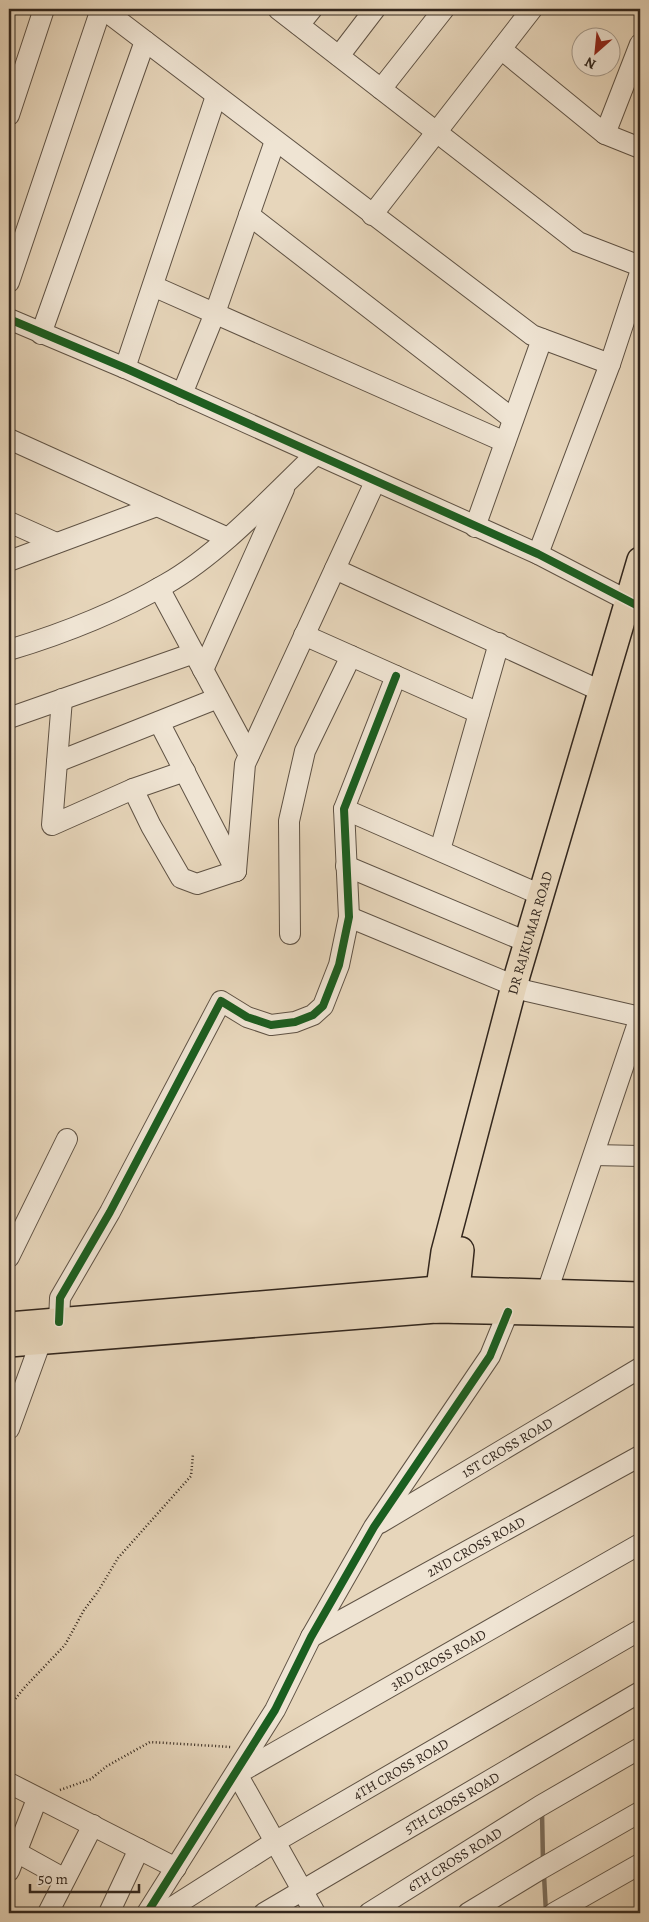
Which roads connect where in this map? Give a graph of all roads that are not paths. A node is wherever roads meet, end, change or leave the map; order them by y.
1 (44, 9) edge
2 (102, 9) edge
3 (278, 9) edge
4 (312, 9) edge
5 (375, 9) edge
6 (444, 9) edge
7 (532, 9) edge
8 (299, 25) junction
9 (145, 41) junction
10 (640, 44) edge
11 (501, 49) junction
12 (339, 56) junction
13 (381, 89) junction
14 (216, 96) junction
15 (11, 102) edge
16 (435, 131) junction
17 (606, 134) junction
18 (275, 141) junction
19 (640, 148) edge
20 (249, 215) junction
21 (372, 215) junction
22 (640, 266) edge
23 (640, 274) edge
24 (9, 282) edge
25 (153, 286) junction
26 (215, 313) junction
27 (9, 319) edge
28 (41, 334) junction
29 (542, 339) junction
30 (610, 364) junction
31 (125, 368) junction
32 (182, 394) junction
33 (513, 419) junction
34 (9, 440) edge
35 (505, 442) junction
36 (314, 455) junction
37 (288, 480) junction
38 (375, 482) junction
39 (158, 506) junction
40 (9, 522) edge
41 (475, 527) junction
42 (228, 538) junction
43 (56, 544) junction
44 (538, 554) junction
45 (640, 560) edge
46 (9, 561) edge
47 (335, 569) junction
48 (159, 588) junction
49 (636, 605) edge
50 (304, 635) junction
51 (499, 642) junction
52 (9, 650) edge
53 (351, 656) junction
54 (198, 661) junction
55 (396, 676) junction
56 (601, 691) junction
57 (218, 698) junction
58 (62, 700) junction
59 (479, 713) junction
60 (9, 718) edge
61 (159, 722) junction
62 (249, 755) junction
63 (57, 762) junction
64 (185, 770) junction
65 (133, 789) junction
66 (344, 809) junction
67 (440, 850) junction
68 (346, 866) junction
69 (236, 871) junction
70 (541, 895) junction
71 (349, 917) junction
72 (290, 934) dead end
73 (527, 942) junction
74 (521, 988) junction
75 (640, 1017) edge
76 (67, 1139) dead end
77 (594, 1156) junction
78 (640, 1156) edge
79 (9, 1257) edge
80 (547, 1292) junction
81 (640, 1296) edge
82 (446, 1300) junction
83 (508, 1312) junction
84 (640, 1314) edge
85 (59, 1322) junction
86 (9, 1325) edge
87 (41, 1341) junction
88 (9, 1344) edge
89 (640, 1368) edge
90 (9, 1429) edge
91 (640, 1456) edge
92 (374, 1527) junction
93 (640, 1544) edge
94 (640, 1630) edge
95 (311, 1637) junction
96 (640, 1692) edge
97 (640, 1748) edge
98 (237, 1774) junction
99 (9, 1783) edge
100 (37, 1799) junction
101 (640, 1812) edge
102 (93, 1825) junction
103 (274, 1843) junction
104 (139, 1849) junction
105 (13, 1850) edge
106 (640, 1864) edge
107 (176, 1868) junction
108 (9, 1871) edge
109 (65, 1879) junction
110 (301, 1890) junction
111 (48, 1913) edge
112 (108, 1913) edge
113 (147, 1913) edge
114 (163, 1913) edge
115 (264, 1913) edge
116 (315, 1913) edge
117 (369, 1913) edge
118 (468, 1913) edge
119 (554, 1913) edge

1 - 15 street
2 - 9 street
2 - 24 street
3 - 8 street
4 - 8 street
5 - 12 street
6 - 13 street
7 - 11 street
8 - 12 street
9 - 14 street
9 - 28 street
10 - 17 street
11 - 16 street
11 - 17 street
12 - 13 street
13 - 16 street
14 - 18 street
14 - 25 street
16 - 21 street
16 - 22 street
17 - 19 street
18 - 20 street
18 - 21 street
20 - 26 street
20 - 33 street
21 - 29 street
23 - 30 street
25 - 26 street
25 - 31 street
26 - 32 street
26 - 35 street
27 - 28 street
28 - 31 street
29 - 30 street
29 - 33 street
30 - 44 street
31 - 32 street
32 - 36 street
33 - 35 street
34 - 39 street
35 - 41 street
36 - 37 street
36 - 38 street
37 - 42 street
37 - 54 street
38 - 41 street
38 - 47 street
39 - 42 street
39 - 43 street
40 - 43 street
41 - 44 street
42 - 48 street
43 - 46 street
44 - 49 street
45 - 49 main road, DR RAJKUMAR ROAD
47 - 50 street
47 - 51 street
48 - 52 street
48 - 54 street
49 - 56 main road, DR RAJKUMAR ROAD
49 - 74 main road, DR RAJKUMAR ROAD
50 - 53 street
50 - 62 street
51 - 56 street
51 - 59 street
53 - 55 street
53 - 72 street
54 - 57 street
54 - 58 street
55 - 59 street
55 - 66 street
56 - 70 main road, DR RAJKUMAR ROAD
57 - 61 street
57 - 62 street
58 - 60 street
58 - 63 street
59 - 67 street
61 - 63 street
61 - 64 street
62 - 69 street
63 - 65 street
64 - 65 street
64 - 69 street
65 - 69 street
66 - 67 street
66 - 68 street
67 - 70 street
68 - 71 street
68 - 73 street
70 - 73 main road, DR RAJKUMAR ROAD
71 - 74 street
71 - 85 street
73 - 74 main road, DR RAJKUMAR ROAD
74 - 75 street
74 - 82 main road, DR RAJKUMAR ROAD
75 - 77 street
76 - 79 street
77 - 78 street
77 - 80 street
80 - 81 main road
80 - 82 main road
82 - 83 main road
82 - 85 main road
82 - 87 main road
83 - 84 main road
83 - 92 street
85 - 86 main road
87 - 88 main road
87 - 90 street
89 - 92 street, 1ST CROSS ROAD
91 - 95 street, 2ND CROSS ROAD
92 - 95 street
93 - 98 street, 3RD CROSS ROAD
94 - 103 street, 4TH CROSS ROAD
95 - 98 street
96 - 110 street, 5TH CROSS ROAD
97 - 117 street, 6TH CROSS ROAD
98 - 103 street
98 - 107 street
99 - 100 street
100 - 102 street
100 - 105 street
101 - 118 street
102 - 104 street
102 - 109 street
103 - 110 street
103 - 114 street, 4TH CROSS ROAD
104 - 107 street
104 - 112 street
105 - 108 street
105 - 109 street
106 - 119 street
107 - 113 street
109 - 111 street
110 - 115 street, 5TH CROSS ROAD
110 - 116 street

